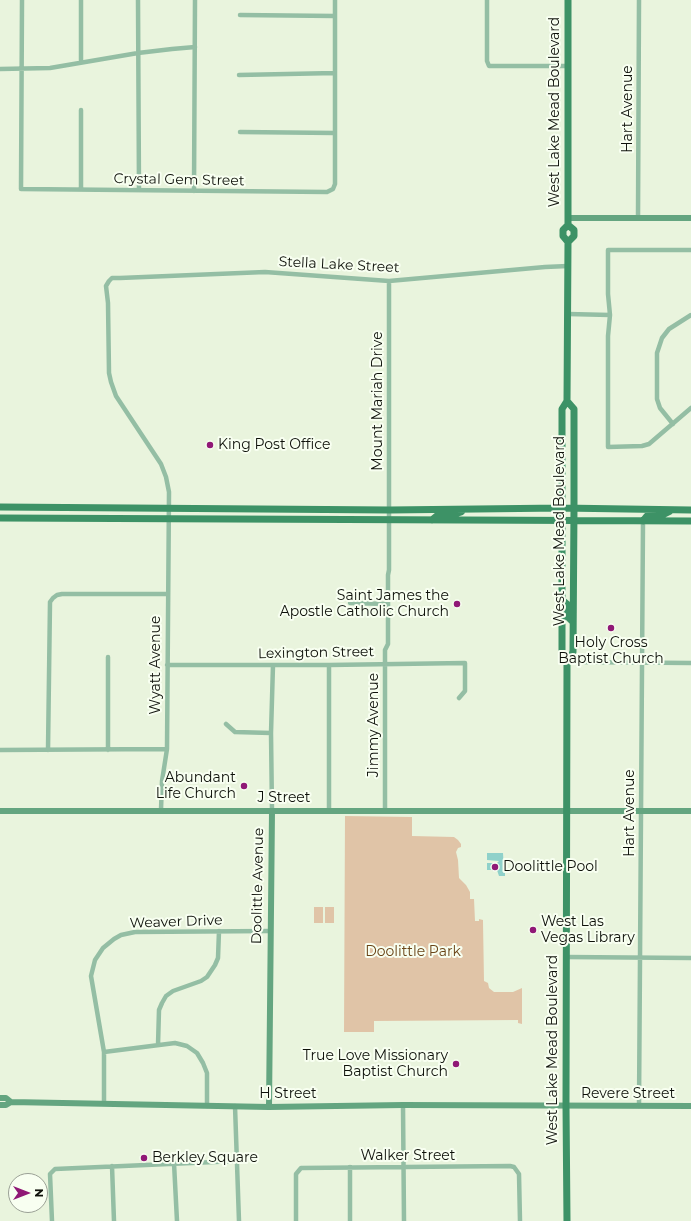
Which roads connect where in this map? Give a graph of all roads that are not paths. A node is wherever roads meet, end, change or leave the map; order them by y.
1 (22, 0) edge
2 (82, 0) edge
3 (138, 0) edge
4 (195, 0) edge
5 (336, 0) edge
6 (487, 0) edge
7 (568, 0) edge
8 (639, 0) edge
9 (240, 15) dead end
10 (335, 16) junction
11 (195, 47) junction
12 (138, 53) junction
13 (81, 62) junction
14 (568, 66) junction
15 (0, 69) edge
16 (22, 69) junction
17 (335, 74) junction
18 (239, 75) dead end
19 (81, 110) dead end
20 (240, 132) dead end
21 (335, 133) junction
22 (81, 189) junction
23 (139, 190) junction
24 (194, 192) junction
25 (638, 218) junction
26 (691, 218) edge
27 (568, 221) junction
28 (691, 250) edge
29 (568, 266) junction
30 (108, 281) joint
31 (389, 282) junction
32 (568, 314) junction
33 (610, 314) junction
34 (691, 315) edge
35 (567, 401) junction
36 (691, 408) edge
37 (673, 424) junction
38 (0, 507) edge
39 (169, 508) junction
40 (562, 508) junction
41 (574, 508) junction
42 (463, 509) junction
43 (672, 509) junction
44 (390, 510) junction
45 (691, 510) edge
46 (0, 518) edge
47 (169, 519) junction
48 (390, 520) junction
49 (431, 520) junction
50 (562, 521) junction
51 (573, 521) junction
52 (643, 521) junction
53 (691, 521) edge
54 (168, 594) junction
55 (562, 600) junction
56 (350, 603) dead end
57 (388, 604) junction
58 (573, 622) junction
59 (108, 657) dead end
60 (567, 662) junction
61 (385, 663) junction
62 (642, 663) junction
63 (691, 663) edge
64 (167, 664) junction
65 (273, 665) junction
66 (328, 665) junction
67 (458, 698) dead end
68 (226, 724) dead end
69 (271, 733) junction
70 (167, 749) junction
71 (0, 750) edge
72 (48, 750) junction
73 (108, 750) junction
74 (161, 810) junction
75 (567, 810) junction
76 (641, 810) junction
77 (0, 811) edge
78 (272, 811) junction
79 (329, 811) junction
80 (385, 811) junction
81 (691, 811) edge
82 (219, 931) junction
83 (270, 931) junction
84 (566, 957) junction
85 (640, 957) junction
86 (691, 958) edge
87 (158, 1045) junction
88 (104, 1052) junction
89 (0, 1098) edge
90 (11, 1102) junction
91 (104, 1103) junction
92 (0, 1105) edge
93 (566, 1105) junction
94 (207, 1106) junction
95 (235, 1106) junction
96 (403, 1106) junction
97 (639, 1106) junction
98 (691, 1106) edge
99 (269, 1107) junction
100 (237, 1161) junction
101 (174, 1163) junction
102 (112, 1166) junction
103 (350, 1167) junction
104 (403, 1167) junction
105 (52, 1221) edge
106 (114, 1221) edge
107 (177, 1221) edge
108 (239, 1221) edge
109 (296, 1221) edge
110 (350, 1221) edge
111 (404, 1221) edge
112 (520, 1221) edge
113 (567, 1221) edge

1 - 16 street
2 - 13 street
3 - 12 street
4 - 11 street
5 - 10 street
6 - 14 street
7 - 14 main road, West Lake Mead Boulevard
8 - 25 street, Hart Avenue
9 - 10 street
10 - 17 street
11 - 12 street
11 - 24 street
12 - 13 street
12 - 23 street
13 - 16 street
14 - 27 main road, West Lake Mead Boulevard
15 - 16 street
16 - 22 street, Crystal Gem Street
17 - 18 street
17 - 21 street
19 - 22 street
20 - 21 street
21 - 24 street, Crystal Gem Street
22 - 23 street, Crystal Gem Street
23 - 24 street, Crystal Gem Street
25 - 26 street
25 - 27 street
27 - 29 main road, West Lake Mead Boulevard
28 - 33 street
29 - 31 street, Stella Lake Street
29 - 32 main road, West Lake Mead Boulevard
30 - 31 street, Stella Lake Street
30 - 39 street, Wyatt Avenue
31 - 44 street, Mount Mariah Drive
32 - 33 street
32 - 35 main road, West Lake Mead Boulevard
33 - 37 street
34 - 37 street
35 - 40 main road, West Lake Mead Boulevard
35 - 41 main road, West Lake Mead Boulevard
36 - 37 street
38 - 39 main road
39 - 44 main road
39 - 47 street, Wyatt Avenue
40 - 41 main road
40 - 42 main road
40 - 50 main road, West Lake Mead Boulevard
41 - 43 main road
41 - 51 main road, West Lake Mead Boulevard
42 - 44 main road
42 - 49 main road
43 - 45 main road
43 - 52 main road
44 - 48 street, Mount Mariah Drive
46 - 47 main road
47 - 48 main road
47 - 54 street, Wyatt Avenue
48 - 49 main road
48 - 57 street, Jimmy Avenue
49 - 50 main road
50 - 51 main road
50 - 55 main road, West Lake Mead Boulevard
51 - 52 main road
51 - 58 main road, West Lake Mead Boulevard
52 - 53 main road
52 - 62 street, Hart Avenue
54 - 64 street, Wyatt Avenue
54 - 72 street
55 - 58 main road
55 - 60 main road, West Lake Mead Boulevard
56 - 57 street
57 - 61 street, Jimmy Avenue
58 - 60 main road, West Lake Mead Boulevard
59 - 73 street
60 - 62 street
60 - 75 main road, West Lake Mead Boulevard
61 - 66 street, Lexington Street
61 - 67 street, Lexington Street
61 - 80 street, Jimmy Avenue
62 - 63 street
62 - 76 street, Hart Avenue
64 - 65 street, Lexington Street
64 - 70 street, Wyatt Avenue
65 - 66 street, Lexington Street
65 - 69 street, Doolittle Avenue
66 - 79 street
68 - 69 street
69 - 78 street, Doolittle Avenue
70 - 73 street
70 - 74 street, Wyatt Avenue
71 - 72 street
72 - 73 street
74 - 77 street, J Street
74 - 78 street, J Street
75 - 76 street, J Street
75 - 80 street, J Street
75 - 84 main road, West Lake Mead Boulevard
76 - 81 street, J Street
76 - 85 street, Hart Avenue
78 - 79 street, J Street
78 - 83 street, Doolittle Avenue
79 - 80 street, J Street
82 - 83 street, Weaver Drive
82 - 87 street
82 - 88 street, Weaver Drive
83 - 99 street, Doolittle Avenue
84 - 85 street
84 - 93 main road, West Lake Mead Boulevard
85 - 86 street
85 - 97 street, Hart Avenue
87 - 88 street
87 - 94 street
88 - 91 street, Weaver Drive
89 - 90 street, H Street
90 - 91 street, H Street
90 - 92 street, H Street
91 - 94 street, H Street
93 - 96 street, H Street
93 - 97 street, Revere Street
93 - 113 main road, West Lake Mead Boulevard
94 - 95 street, H Street
95 - 99 street, H Street
95 - 100 street
96 - 99 street, H Street
96 - 104 street
97 - 98 street, Revere Street
100 - 101 street
100 - 108 street
101 - 102 street
101 - 107 street
102 - 105 street
102 - 106 street
103 - 104 street, Walker Street
103 - 109 street, Walker Street
103 - 110 street
104 - 111 street
104 - 112 street, Walker Street

